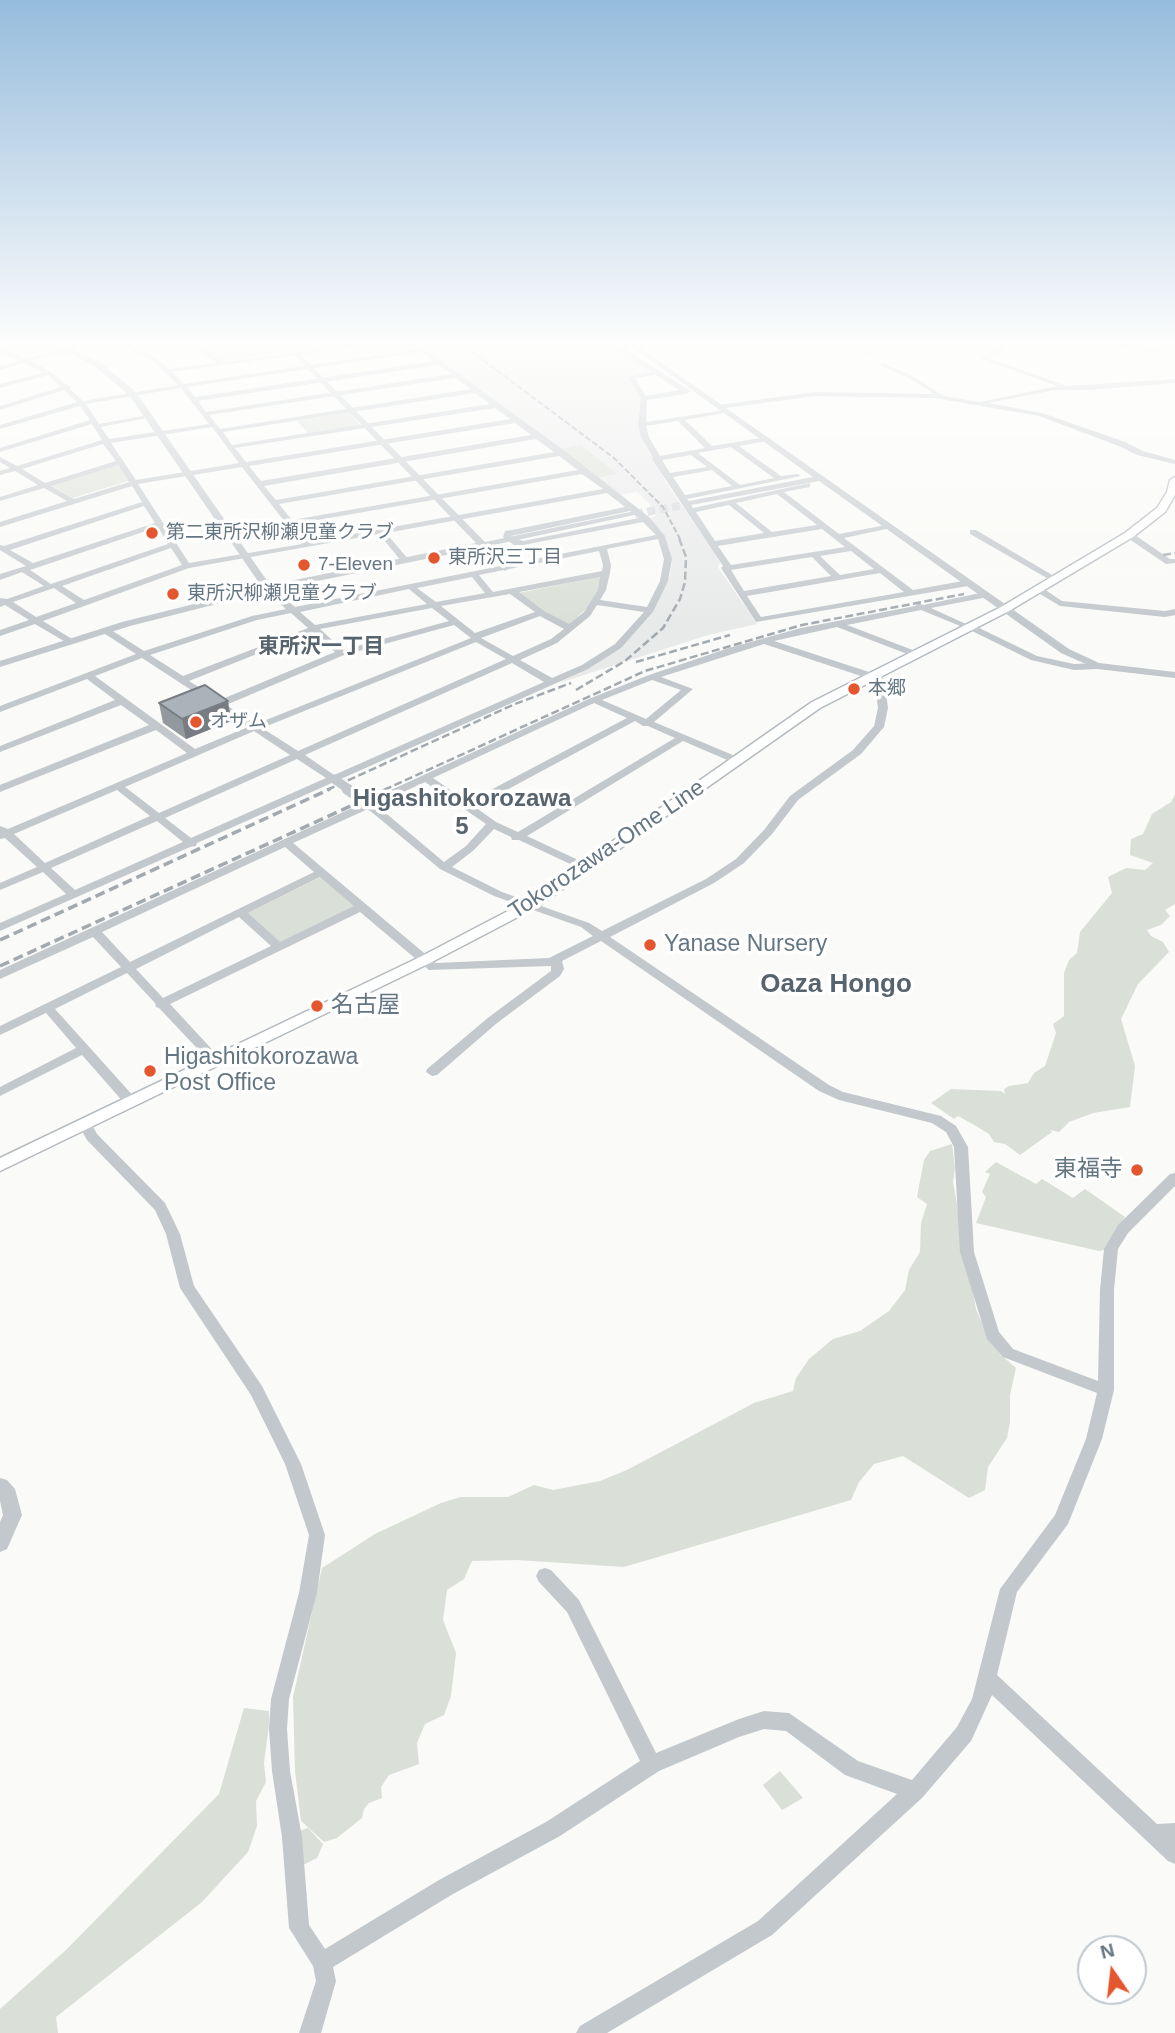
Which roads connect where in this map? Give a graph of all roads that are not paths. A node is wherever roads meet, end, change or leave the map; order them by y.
1 (48, 437) edge
2 (104, 437) edge
3 (138, 437) edge
4 (164, 437) edge
5 (223, 437) edge
6 (296, 437) edge
7 (378, 437) edge
8 (414, 437) edge
9 (534, 437) edge
10 (540, 437) edge
11 (647, 437) edge
12 (698, 437) edge
13 (761, 437) edge
14 (1103, 437) edge
15 (764, 439) junction
16 (107, 442) junction
17 (383, 442) junction
18 (733, 445) junction
19 (231, 447) junction
20 (711, 449) junction
21 (0, 450) edge
22 (692, 452) junction
23 (562, 453) junction
24 (656, 458) junction
25 (0, 459) edge
26 (401, 460) junction
27 (120, 462) junction
28 (1175, 462) edge
29 (244, 465) junction
30 (16, 468) junction
31 (713, 468) junction
32 (584, 471) junction
33 (0, 473) edge
34 (188, 474) junction
35 (667, 476) junction
36 (797, 477) dead end
37 (418, 478) junction
38 (819, 478) junction
39 (780, 479) junction
40 (1175, 480) edge
41 (133, 483) junction
42 (260, 484) junction
43 (46, 485) junction
44 (807, 485) dead end
45 (738, 487) junction
46 (609, 490) junction
47 (0, 491) edge
48 (779, 492) junction
49 (436, 497) junction
50 (4, 498) edge
51 (86, 498) junction
52 (73, 502) junction
53 (730, 502) junction
54 (145, 503) junction
55 (274, 503) junction
56 (687, 504) junction
57 (634, 511) junction
58 (113, 513) junction
59 (456, 517) junction
60 (646, 519) junction
61 (290, 523) junction
62 (159, 524) junction
63 (0, 525) edge
64 (824, 526) junction
65 (888, 526) junction
66 (380, 531) junction
67 (973, 532) dead end
68 (771, 535) junction
69 (1129, 535) junction
70 (661, 536) junction
71 (838, 537) junction
72 (509, 540) junction
73 (715, 544) junction
74 (172, 545) junction
75 (307, 545) junction
76 (483, 545) junction
77 (2, 548) edge
78 (602, 548) junction
79 (853, 548) junction
80 (814, 554) junction
81 (247, 555) junction
82 (61, 557) junction
83 (405, 560) junction
84 (1173, 563) edge
85 (187, 566) junction
86 (28, 568) junction
87 (505, 568) junction
88 (730, 568) junction
89 (882, 570) junction
90 (606, 573) junction
91 (88, 574) junction
92 (474, 574) junction
93 (838, 577) junction
94 (0, 578) edge
95 (1055, 579) junction
96 (968, 583) junction
97 (53, 586) junction
98 (411, 587) junction
99 (268, 588) junction
100 (1038, 589) junction
101 (512, 591) junction
102 (911, 593) junction
103 (742, 594) junction
104 (491, 595) junction
105 (985, 595) junction
106 (2, 601) edge
107 (596, 602) junction
108 (82, 603) junction
109 (435, 605) junction
110 (918, 606) junction
111 (1005, 609) junction
112 (293, 610) junction
113 (650, 610) junction
114 (1175, 612) edge
115 (541, 613) junction
116 (35, 620) junction
117 (456, 622) junction
118 (834, 623) junction
119 (314, 628) junction
120 (969, 628) junction
121 (572, 629) junction
122 (106, 630) junction
123 (0, 633) edge
124 (475, 638) junction
125 (763, 640) junction
126 (69, 641) junction
127 (341, 653) junction
128 (915, 654) junction
129 (144, 655) junction
130 (514, 660) junction
131 (0, 664) edge
132 (1097, 666) junction
133 (873, 674) junction
134 (1175, 675) edge
135 (88, 676) junction
136 (652, 677) junction
137 (182, 680) junction
138 (552, 682) junction
139 (594, 700) junction
140 (122, 701) junction
141 (219, 704) junction
142 (0, 709) edge
143 (632, 719) junction
144 (646, 724) junction
145 (156, 726) junction
146 (254, 728) junction
147 (682, 738) junction
148 (0, 749) edge
149 (194, 753) junction
150 (298, 756) junction
151 (736, 760) junction
152 (426, 778) junction
153 (334, 779) junction
154 (118, 786) junction
155 (0, 789) edge
156 (370, 805) junction
157 (467, 807) junction
158 (158, 818) junction
159 (492, 824) junction
160 (2, 832) edge
161 (516, 838) junction
162 (286, 843) junction
163 (192, 844) junction
164 (46, 867) junction
165 (444, 867) junction
166 (587, 868) junction
167 (322, 872) junction
168 (0, 887) edge
169 (74, 895) junction
170 (532, 904) junction
171 (361, 907) junction
172 (240, 912) junction
173 (0, 928) edge
174 (94, 932) junction
175 (600, 936) junction
176 (279, 947) junction
177 (425, 960) junction
178 (556, 961) junction
179 (128, 968) junction
180 (0, 975) edge
181 (160, 1004) junction
182 (48, 1008) junction
183 (0, 1031) edge
184 (84, 1049) junction
185 (216, 1061) junction
186 (432, 1072) dead end
187 (0, 1092) edge
188 (131, 1102) junction
189 (85, 1124) junction
190 (0, 1165) edge
191 (1175, 1178) edge
192 (1106, 1390) junction
193 (0, 1486) edge
194 (0, 1542) edge
195 (545, 1576) dead end
196 (986, 1677) junction
197 (652, 1764) junction
198 (915, 1791) junction
199 (1175, 1833) edge
200 (1154, 1834) junction
201 (1175, 1854) edge
202 (322, 1962) junction
203 (310, 2033) edge
204 (587, 2033) edge

1 - 21 street
2 - 16 street
3 - 16 street
4 - 34 street
5 - 19 street
6 - 19 street
7 - 17 street
8 - 17 street
9 - 26 street
10 - 23 street
11 - 24 street
12 - 20 street
13 - 15 street
14 - 28 street
15 - 18 street
15 - 38 street
16 - 27 street
16 - 30 street
17 - 26 street
17 - 29 street
18 - 20 street
18 - 39 street
19 - 29 street
20 - 22 street
22 - 24 street
22 - 31 street
23 - 32 street
23 - 37 street
24 - 35 street
25 - 30 street
26 - 37 street
26 - 42 street
27 - 41 street
27 - 43 street
29 - 34 street
29 - 42 street
30 - 33 street
30 - 43 street
31 - 35 street
31 - 45 street
32 - 46 street
32 - 49 street
34 - 41 street
34 - 81 street
35 - 56 street
36 - 39 street
37 - 49 street
37 - 55 street
38 - 56 street
38 - 65 street
39 - 45 street
40 - 69 main road, Tokorozawa-Ome Line
41 - 51 street
41 - 54 street
42 - 55 street
43 - 50 street
43 - 52 street
44 - 48 street
45 - 56 street
46 - 57 street
46 - 59 street
47 - 50 street
48 - 53 street
48 - 64 street
49 - 59 street
49 - 61 street
51 - 52 street
51 - 58 street
52 - 63 street
53 - 56 street
53 - 68 street
54 - 58 street
54 - 62 street
55 - 61 street
56 - 73 street
57 - 60 street
57 - 72 street
58 - 77 street
59 - 66 street
59 - 76 street
60 - 70 street
60 - 72 street
61 - 75 street
62 - 74 street
62 - 82 street
64 - 68 street
64 - 71 street
65 - 71 street
65 - 96 street
66 - 75 street
66 - 83 street
67 - 95 street
68 - 73 street
69 - 84 street
69 - 95 main road, Tokorozawa-Ome Line
70 - 78 street
70 - 113 street
71 - 79 street
72 - 76 street
73 - 88 street
74 - 85 street
74 - 91 street
75 - 81 street
76 - 83 street
76 - 87 street
77 - 86 street
78 - 87 street
78 - 90 street
79 - 80 street
79 - 89 street
80 - 88 street
80 - 93 street
81 - 85 street
81 - 99 street
82 - 86 street
82 - 91 street
83 - 99 street
85 - 108 street
86 - 94 street
86 - 97 street
87 - 92 street
88 - 103 street
89 - 93 street
89 - 102 street
90 - 101 street
90 - 107 street
91 - 97 street
92 - 98 street
92 - 104 street
93 - 103 street
95 - 100 main road, Tokorozawa-Ome Line
96 - 102 street
96 - 105 street
97 - 106 street
97 - 108 street
98 - 109 street
98 - 112 street
99 - 112 street
99 - 122 street
100 - 111 main road, Tokorozawa-Ome Line
100 - 114 street
101 - 104 street
101 - 115 street
102 - 103 street
104 - 109 street
105 - 110 street
105 - 111 street
106 - 116 street
107 - 113 street
107 - 121 street
108 - 116 street
109 - 117 street
109 - 119 street
110 - 118 street
110 - 120 street
111 - 120 main road, Tokorozawa-Ome Line
111 - 132 street
112 - 119 street
112 - 129 street
113 - 138 street
115 - 121 street
115 - 124 street
116 - 123 street
116 - 126 street
117 - 124 street
117 - 127 street
118 - 125 street
118 - 128 street
119 - 127 street
119 - 137 street
120 - 128 main road, Tokorozawa-Ome Line
120 - 132 street
121 - 130 street
122 - 126 street
122 - 129 street
124 - 130 street
124 - 146 street
125 - 133 street
125 - 136 street
126 - 131 street
127 - 141 street
128 - 133 main road, Tokorozawa-Ome Line
129 - 135 street
129 - 137 street
130 - 138 street
130 - 150 street
132 - 134 street
133 - 151 main road, Tokorozawa-Ome Line
133 - 175 street
135 - 140 street
135 - 142 street
136 - 139 street
136 - 144 street
137 - 141 street
138 - 153 street
139 - 143 street
139 - 152 street
140 - 145 street
140 - 148 street
141 - 146 street
143 - 144 street
143 - 157 street
144 - 147 street
145 - 149 street
145 - 155 street
146 - 149 street
146 - 150 street
147 - 151 street
147 - 161 street
149 - 154 street
150 - 153 street
150 - 158 street
151 - 166 main road, Tokorozawa-Ome Line
152 - 156 street
152 - 157 street
153 - 156 street, bridge
153 - 163 street
154 - 158 street
154 - 160 street
156 - 162 street
156 - 165 street
157 - 159 street
158 - 163 street
158 - 164 street
159 - 161 street
159 - 165 street
160 - 164 street
161 - 166 street
162 - 167 street
162 - 174 street
163 - 169 street
164 - 168 street
164 - 169 street
165 - 170 street
166 - 170 main road, Tokorozawa-Ome Line
167 - 171 street
167 - 172 street
169 - 173 street
170 - 175 street
170 - 177 main road, Tokorozawa-Ome Line
171 - 176 street
171 - 177 street
172 - 176 street
172 - 179 street
174 - 179 street
174 - 180 street
175 - 178 street
175 - 192 street
176 - 181 street
177 - 178 street
177 - 185 main road, Tokorozawa-Ome Line
178 - 186 street
179 - 181 street
179 - 182 street
181 - 185 street
182 - 183 street
182 - 184 street
184 - 187 street
184 - 188 street
185 - 188 main road, Tokorozawa-Ome Line
188 - 189 main road, Tokorozawa-Ome Line
189 - 190 main road, Tokorozawa-Ome Line
189 - 202 street
191 - 192 street
192 - 196 street
193 - 194 street
195 - 197 street
196 - 198 street
196 - 200 street
197 - 198 street
197 - 202 street
198 - 204 street
199 - 200 street
200 - 201 street
202 - 203 street

